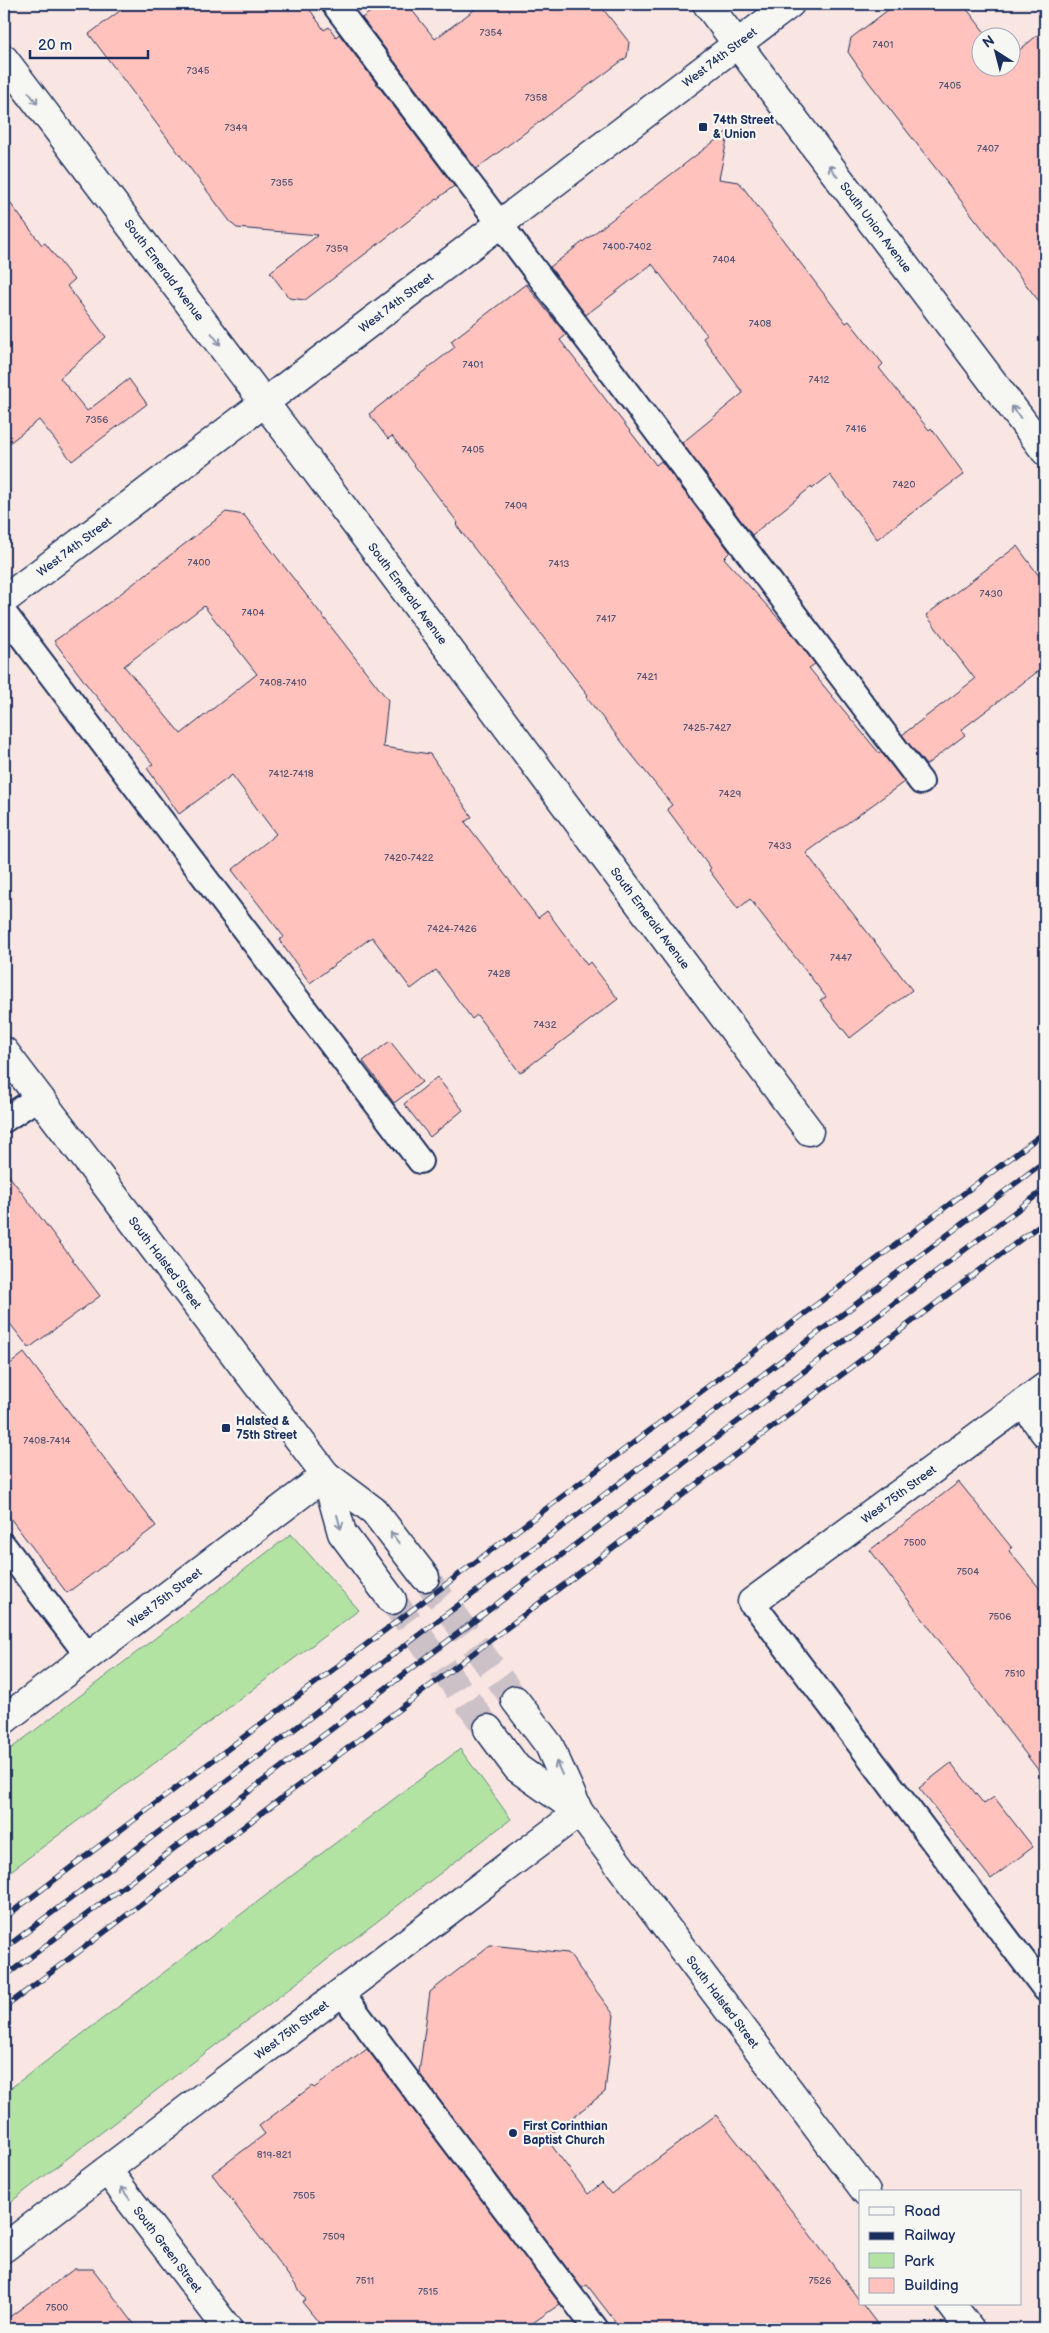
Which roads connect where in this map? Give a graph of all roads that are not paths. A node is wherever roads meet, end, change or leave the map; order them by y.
1 (334, 4) edge
2 (707, 4) edge
3 (790, 4) edge
4 (737, 44) junction
5 (4, 59) edge
6 (500, 224) junction
7 (264, 403) junction
8 (1045, 451) edge
9 (4, 600) edge
10 (4, 613) edge
11 (921, 782) dead end
12 (4, 1051) edge
13 (39, 1097) junction
14 (4, 1120) edge
15 (809, 1131) dead end
16 (420, 1161) dead end
17 (1045, 1387) edge
18 (1023, 1403) junction
19 (1045, 1433) edge
20 (326, 1475) junction
21 (4, 1546) edge
22 (425, 1577) tunnel mouth
23 (392, 1600) tunnel mouth
24 (752, 1602) joint
25 (88, 1656) junction
26 (515, 1700) tunnel mouth
27 (4, 1720) edge
28 (488, 1729) tunnel mouth
29 (579, 1812) junction
30 (1045, 1989) edge
31 (341, 1992) junction
32 (107, 2170) junction
33 (864, 2190) edge
34 (4, 2248) edge
35 (953, 2306) edge
36 (228, 2329) edge
37 (596, 2329) edge
38 (970, 2329) edge

1 - 6 lane
2 - 4 street, South Union Avenue
3 - 4 street, West 74th Street
4 - 6 street, West 74th Street
8 -> 4 street, South Union Avenue
5 -> 7 street, South Emerald Avenue
6 - 7 street, West 74th Street
6 - 11 lane
7 - 9 street, West 74th Street
7 - 15 street, South Emerald Avenue
10 - 16 lane
12 - 13 street, South Halsted Street
13 - 14 lane
13 - 20 street, South Halsted Street
17 - 18 street, West 75th Street
18 - 19 street
18 - 24 street, West 75th Street
22 -> 20 street, South Halsted Street
20 -> 23 street, South Halsted Street
20 - 25 street, West 75th Street
21 - 25 lane
24 - 30 lane
25 - 27 street, West 75th Street
29 -> 26 street, South Halsted Street
28 - 29 street, South Halsted Street
29 - 31 street, West 75th Street
29 - 33 street, South Halsted Street
31 - 32 street, West 75th Street
31 - 37 lane
32 - 34 street, West 75th Street
36 -> 32 street, South Green Street
35 - 38 street

